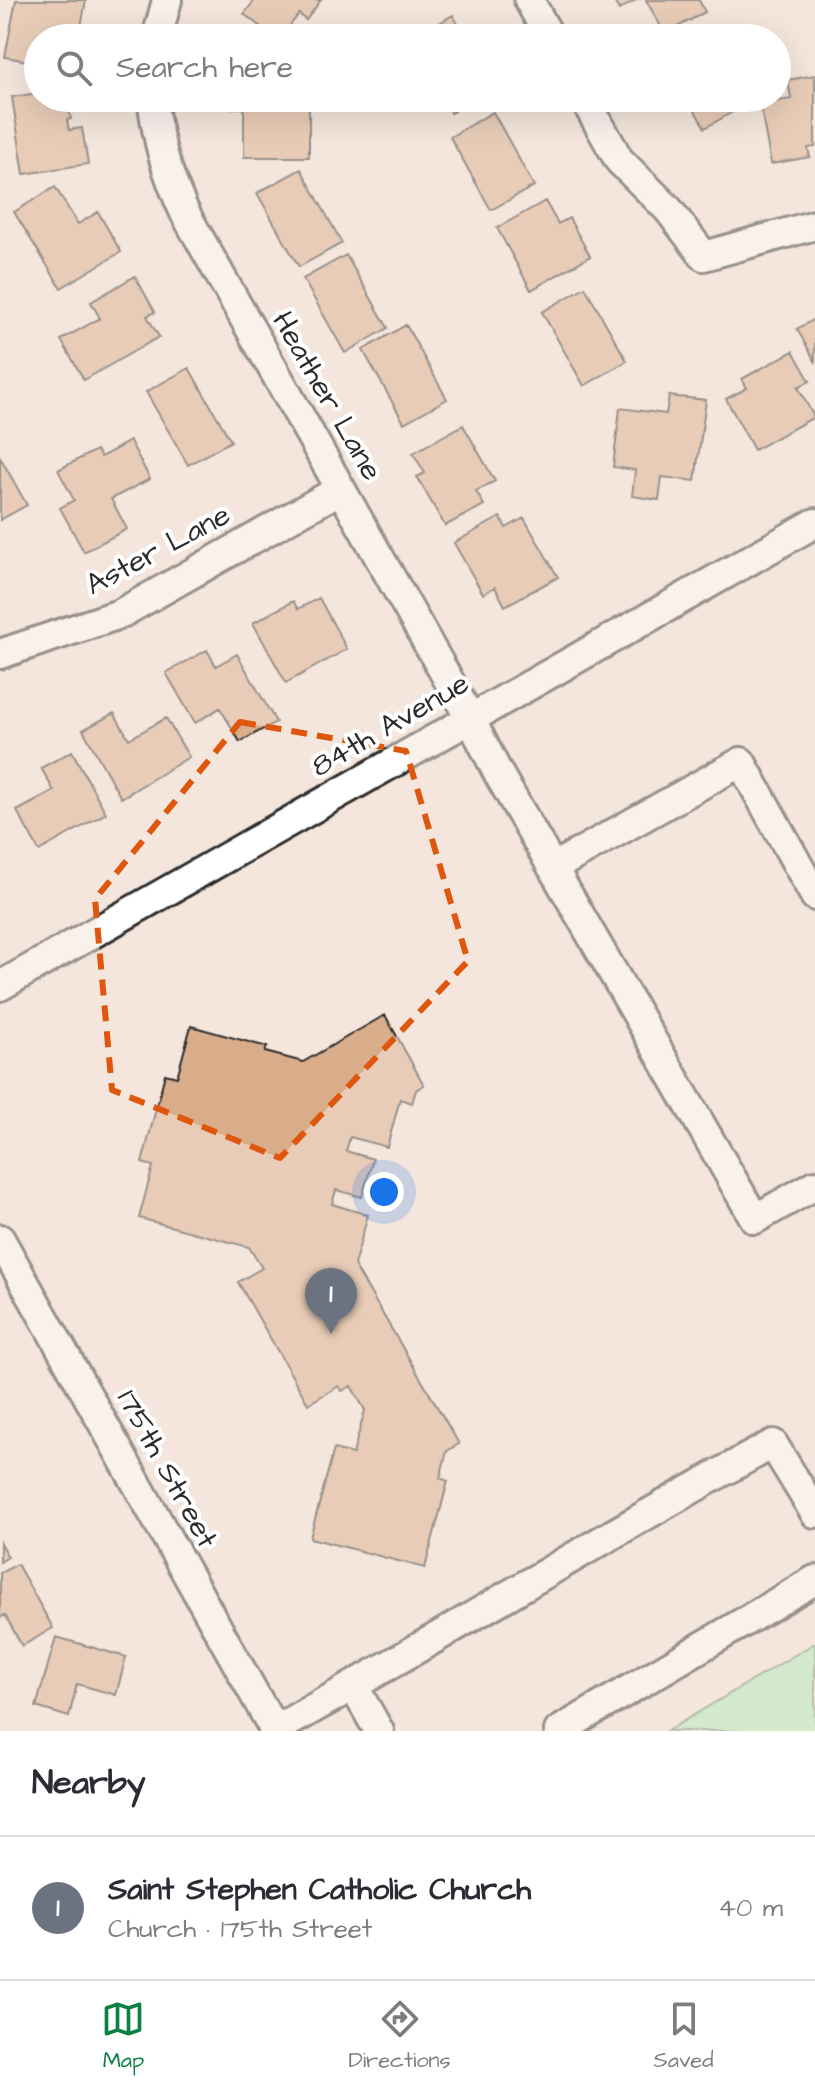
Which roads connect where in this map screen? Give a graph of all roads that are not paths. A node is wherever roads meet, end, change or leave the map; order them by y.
1 (167, 0) edge
2 (529, 0) edge
3 (161, 24) edge
4 (542, 24) edge
5 (154, 112) edge
6 (592, 112) edge
7 (815, 225) edge
8 (341, 489) junction
9 (815, 523) edge
10 (0, 654) edge
11 (470, 718) junction
12 (554, 867) junction
13 (815, 896) edge
14 (0, 986) edge
15 (815, 1185) edge
16 (0, 1239) edge
17 (815, 1513) edge
18 (815, 1580) edge
19 (354, 1687) junction
20 (274, 1731) edge
21 (379, 1731) edge
22 (559, 1731) edge

1 - 3 street
2 - 4 street
5 - 8 street, Heather Lane
6 - 7 street
8 - 10 street, Aster Lane
8 - 11 street, Heather Lane
9 - 11 street, 84th Avenue
11 - 12 street, Heather Lane
11 - 14 street, 84th Avenue
12 - 13 street
12 - 15 street, Heather Lane
16 - 20 street, 175th Street
17 - 19 street
18 - 22 street
19 - 20 street
19 - 21 street

